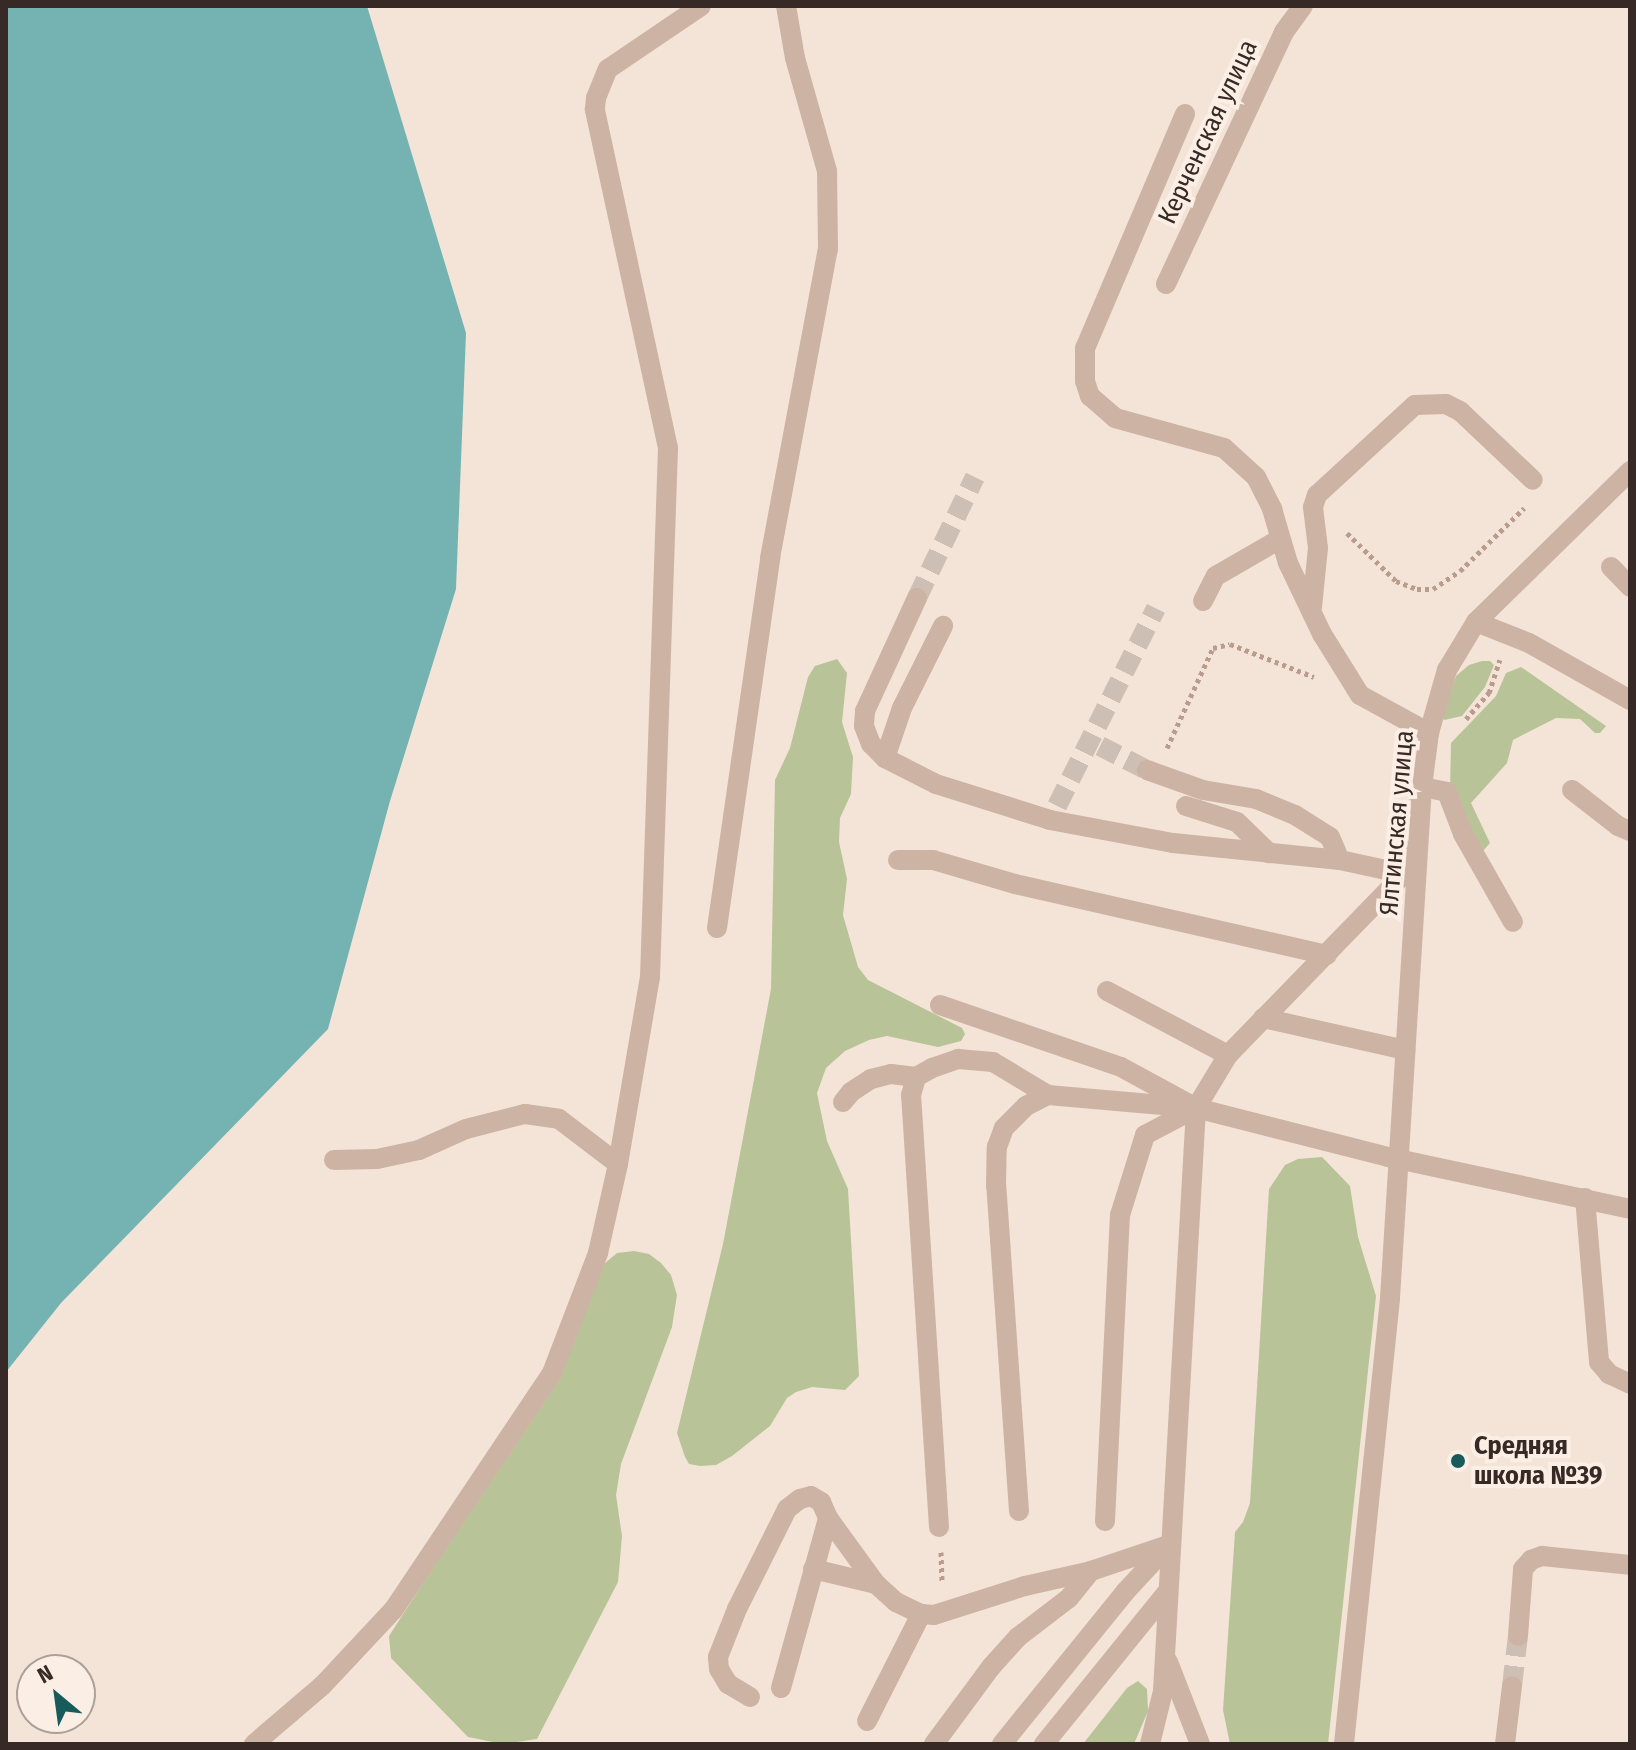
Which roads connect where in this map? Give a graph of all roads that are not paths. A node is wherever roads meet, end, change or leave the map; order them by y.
1 (701, 6) edge
2 (786, 6) edge
3 (1303, 6) edge
4 (1185, 114) dead end
5 (1166, 284) dead end
6 (1630, 471) edge
7 (1533, 480) road end
8 (1280, 539) junction
9 (1611, 567) dead end
10 (1630, 587) edge
11 (917, 598) tunnel mouth
12 (1203, 601) dead end
13 (1312, 607) junction
14 (1476, 622) junction
15 (943, 626) dead end
16 (1628, 694) edge
17 (1429, 733) junction
18 (885, 758) junction
19 (1151, 772) tunnel mouth
20 (1422, 787) junction
21 (1572, 790) dead end
22 (1186, 806) dead end
23 (1630, 831) edge
24 (1269, 853) junction
25 (898, 860) dead end
26 (1340, 860) junction
27 (1404, 874) junction
28 (1513, 922) dead end
29 (717, 928) dead end
30 (1327, 955) junction
31 (1107, 991) dead end
32 (940, 1005) dead end
33 (1263, 1018) junction
34 (1405, 1050) junction
35 (1228, 1055) junction
36 (916, 1077) junction
37 (1048, 1095) junction
38 (843, 1102) dead end
39 (1196, 1108) junction
40 (1398, 1159) junction
41 (334, 1160) dead end
42 (618, 1164) junction
43 (1585, 1198) junction
44 (1630, 1209) edge
45 (1630, 1384) edge
46 (1019, 1511) dead end
47 (828, 1518) junction
48 (1105, 1521) dead end
49 (939, 1527) road end
50 (1171, 1544) junction
51 (1630, 1565) edge
52 (813, 1569) junction
53 (1091, 1571) junction
54 (876, 1584) junction
55 (1167, 1592) junction
56 (921, 1614) junction
57 (1518, 1636) tunnel mouth
58 (1165, 1654) junction
59 (1512, 1686) tunnel mouth
60 (781, 1688) dead end
61 (750, 1697) dead end
62 (867, 1721) dead end
63 (254, 1744) edge
64 (934, 1744) edge
65 (1002, 1744) edge
66 (1044, 1744) edge
67 (1150, 1744) edge
68 (1200, 1744) edge
69 (1344, 1744) edge
70 (1505, 1744) edge

1 - 42 street
2 - 29 street
3 - 5 street, Керченская улица
4 - 8 street
6 - 14 street, Ялтинская улица
7 - 13 street
8 - 12 street
8 - 13 street
9 - 10 street
11 - 18 street
13 - 17 street
14 - 16 street
14 - 17 street, Ялтинская улица
15 - 18 street
17 - 20 street, Ялтинская улица
18 - 24 street
19 - 26 street
20 - 27 street
20 - 28 street
20 - 34 street, Ялтинская улица
21 - 23 street
22 - 24 street
24 - 26 street
25 - 30 street
26 - 27 street
27 - 30 street
30 - 33 street
31 - 35 street
32 - 39 street
33 - 34 street
33 - 35 street
34 - 40 street, Ялтинская улица
35 - 39 street
36 - 37 street
36 - 38 street
36 - 49 street
37 - 39 street
37 - 46 street
39 - 40 street
39 - 48 street
39 - 50 street
40 - 43 street
40 - 69 street, Ялтинская улица
41 - 42 street
42 - 63 street
43 - 44 street
43 - 45 street
47 - 52 street
47 - 54 street
47 - 61 street
50 - 53 street
50 - 55 street
50 - 65 street
51 - 57 street
52 - 54 street
52 - 60 street
53 - 56 street
53 - 64 street
54 - 56 street
55 - 58 street
55 - 66 street
56 - 62 street
58 - 67 street
58 - 68 street
59 - 70 street

